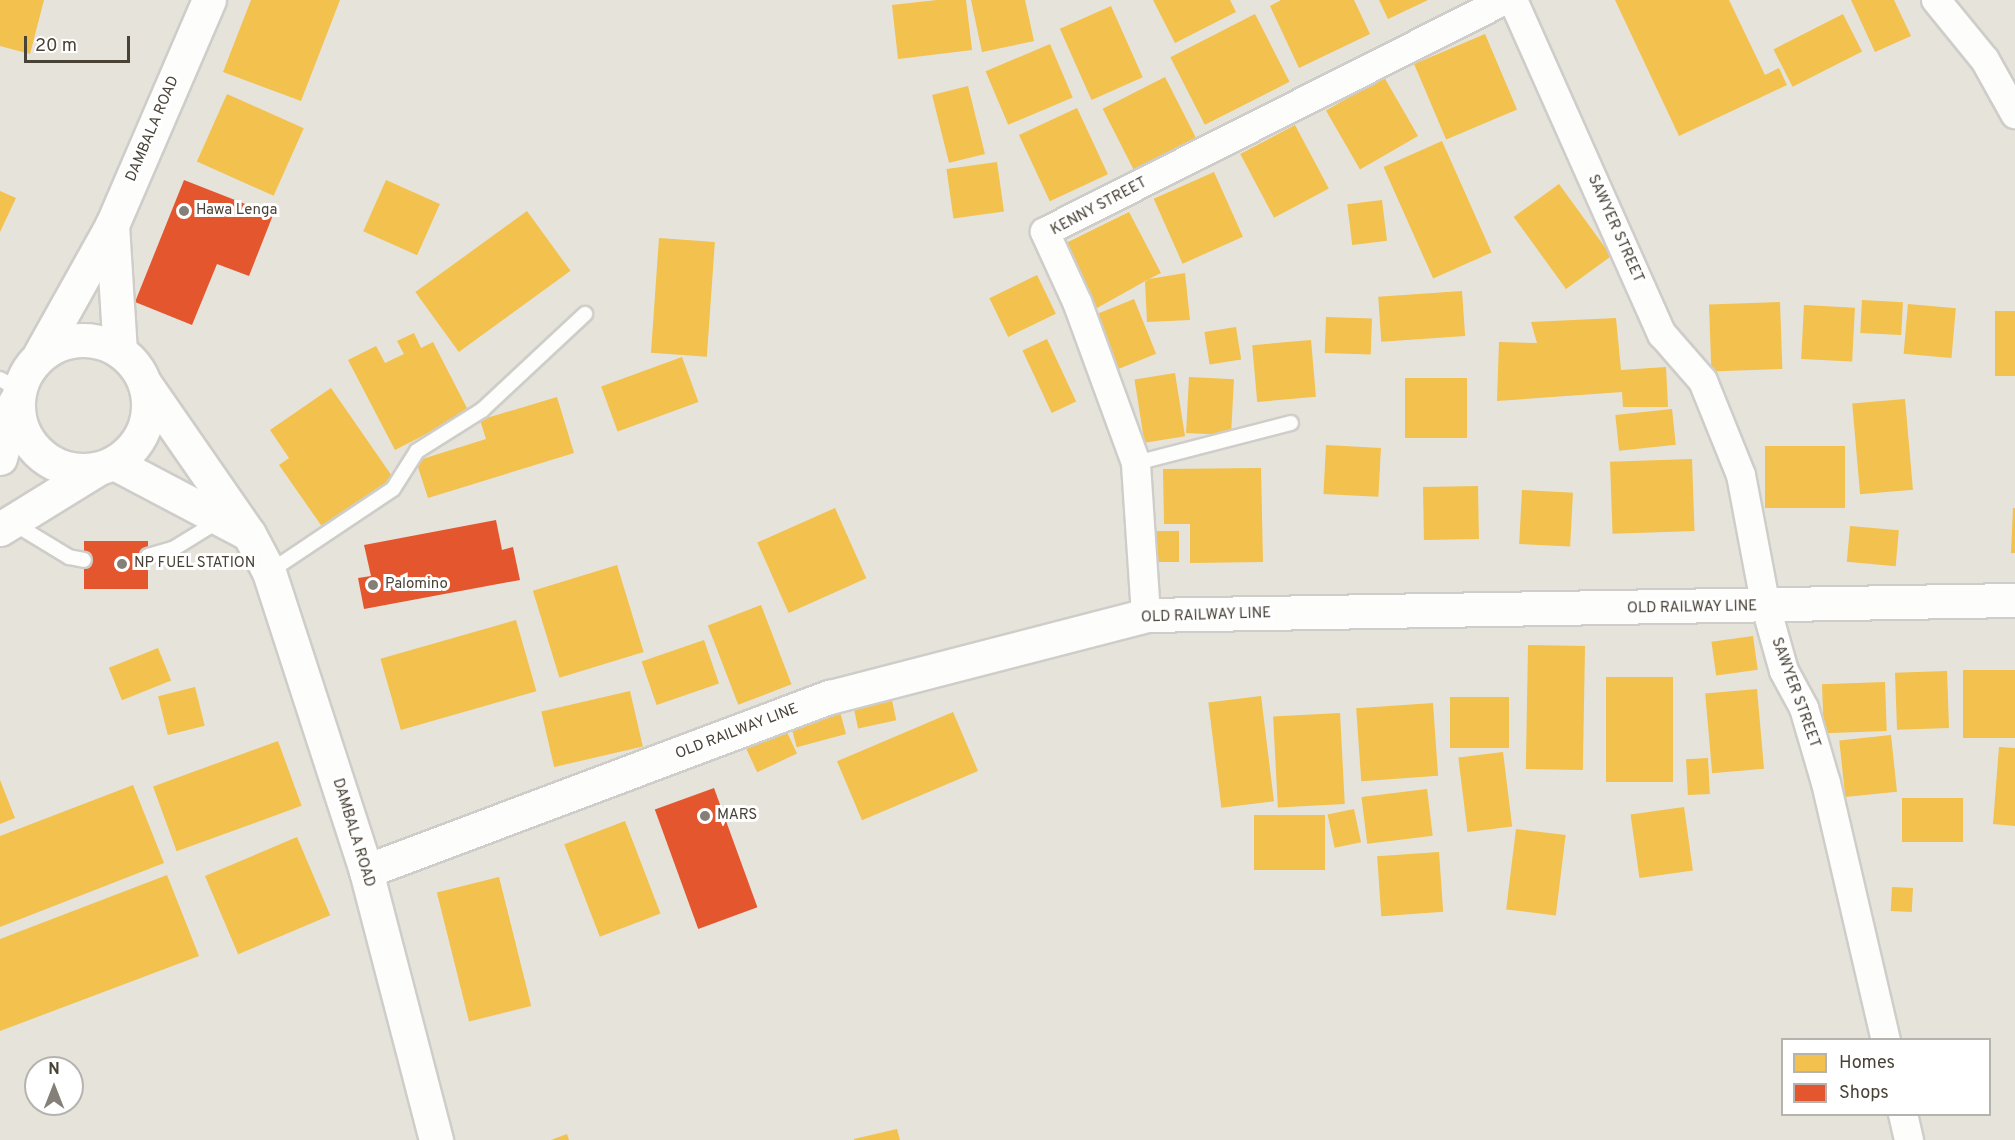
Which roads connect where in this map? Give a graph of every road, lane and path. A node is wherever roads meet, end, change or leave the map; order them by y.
1 (209, 0) edge
2 (1505, 0) edge
3 (1513, 0) edge
4 (1936, 0) edge
5 (2015, 114) edge
6 (112, 225) junction
7 (585, 314) dead end
8 (120, 351) junction
9 (40, 354) junction
10 (9, 384) edge
11 (145, 384) junction
12 (1291, 423) dead end
13 (0, 458) edge
14 (1136, 463) junction
15 (106, 466) junction
16 (221, 519) junction
17 (5, 525) edge
18 (249, 534) junction
19 (148, 556) dead end
20 (84, 560) dead end
21 (269, 572) junction
22 (2015, 600) edge
23 (1766, 607) junction
24 (1146, 615) junction
25 (366, 871) junction
26 (1886, 1038) edge
27 (1903, 1116) edge
28 (436, 1140) edge
29 (1909, 1140) edge

1 - 6 street, DAMBALA ROAD
2 - 14 street, KENNY STREET
3 - 23 street, SAWYER STREET
4 - 5 street
6 - 8 street, DAMBALA ROAD
6 - 9 street, DAMBALA ROAD
7 - 21 lane
8 - 9 street
8 - 11 street
9 - 10 street
10 - 13 street
10 - 15 street
11 - 15 street
11 - 18 street, DAMBALA ROAD
12 - 14 lane
14 - 24 street, KENNY STREET
15 - 16 street
15 - 17 street
16 - 18 street
16 - 19 lane
17 - 20 lane
18 - 21 street, DAMBALA ROAD
21 - 25 street, DAMBALA ROAD
22 - 23 street, OLD RAILWAY LINE
23 - 24 street, OLD RAILWAY LINE
23 - 26 street, SAWYER STREET
24 - 25 street, OLD RAILWAY LINE
25 - 28 street, DAMBALA ROAD
27 - 29 street

